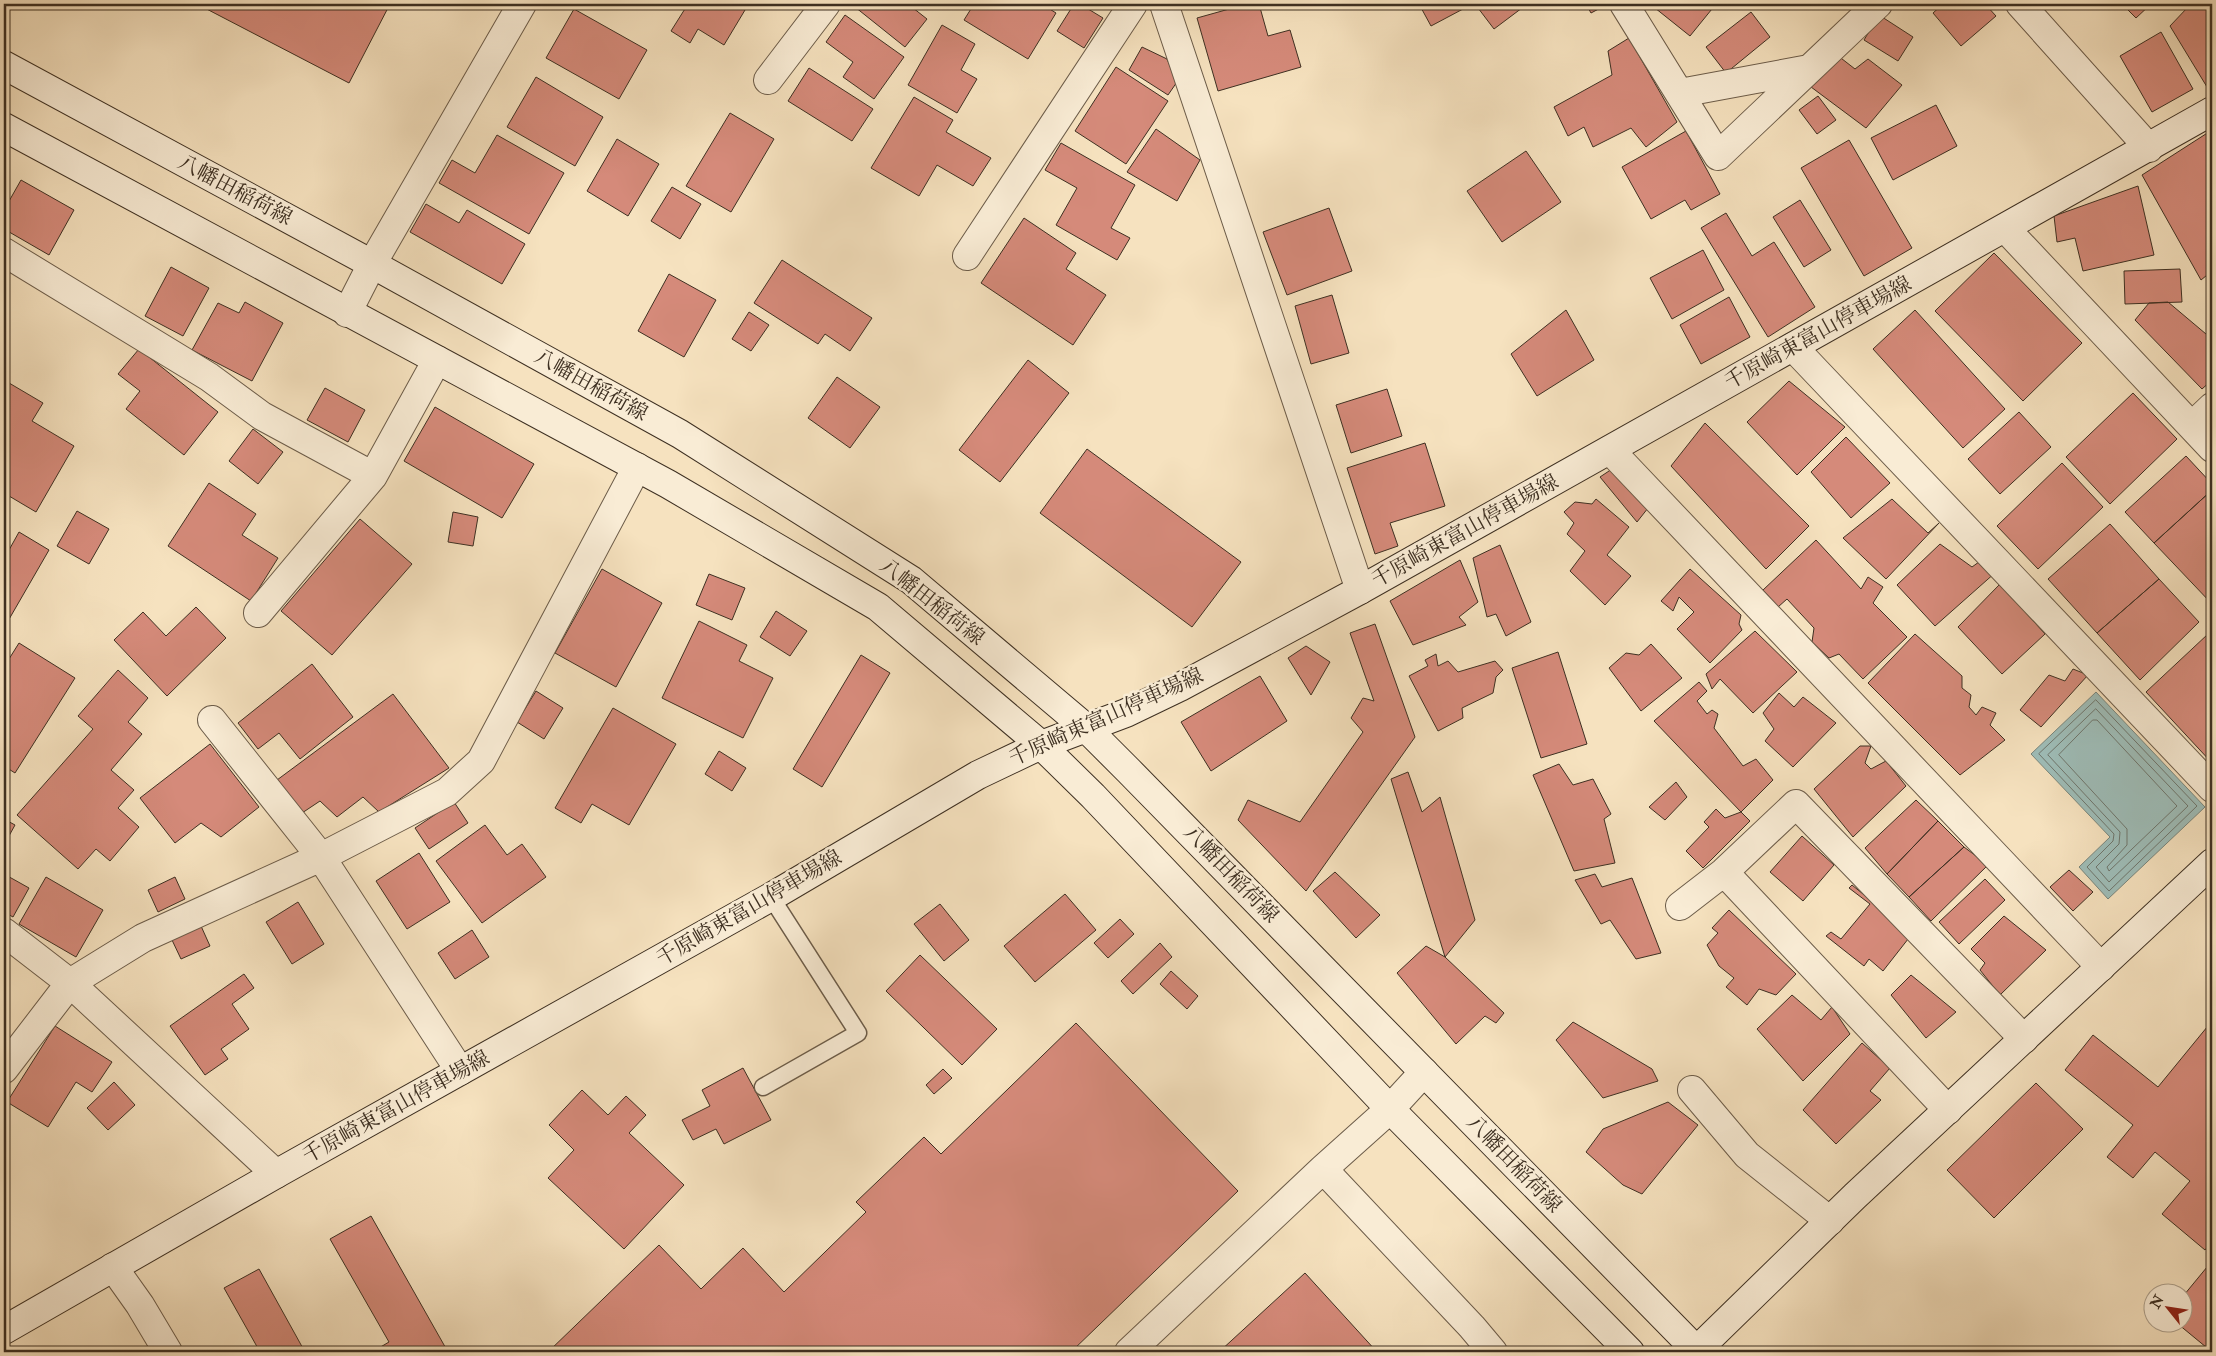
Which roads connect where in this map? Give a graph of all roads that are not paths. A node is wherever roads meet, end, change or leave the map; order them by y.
1 (522, 4) edge
2 (826, 4) edge
3 (1133, 4) edge
4 (1164, 4) edge
5 (1624, 4) edge
6 (1878, 4) edge
7 (2020, 4) edge
8 (4, 65) edge
9 (1809, 70) junction
10 (768, 80) dead end
11 (1680, 93) junction
12 (2212, 111) edge
13 (4, 127) edge
14 (2149, 148) junction
15 (2005, 228) junction
16 (4, 252) edge
17 (967, 256) dead end
18 (372, 264) junction
19 (347, 312) junction
20 (1793, 348) junction
21 (437, 360) junction
22 (2212, 407) edge
23 (2192, 426) junction
24 (2212, 448) edge
25 (1610, 450) junction
26 (637, 467) junction
27 (373, 476) junction
28 (1360, 590) junction
29 (258, 612) dead end
30 (212, 720) dead end
31 (1086, 728) junction
32 (1041, 745) junction
33 (2212, 788) edge
34 (320, 857) junction
35 (2212, 863) edge
36 (1724, 872) junction
37 (771, 897) junction
38 (1680, 906) dead end
39 (4, 932) edge
40 (2101, 967) junction
41 (70, 983) junction
42 (2024, 1039) junction
43 (4, 1069) edge
44 (460, 1071) junction
45 (1424, 1072) junction
46 (763, 1087) dead end
47 (1692, 1090) dead end
48 (1390, 1109) junction
49 (1948, 1110) junction
50 (1323, 1170) junction
51 (276, 1174) junction
52 (1830, 1221) junction
53 (113, 1267) junction
54 (4, 1330) edge
55 (168, 1352) edge
56 (1130, 1352) edge
57 (1493, 1352) edge
58 (1630, 1352) edge
59 (1696, 1352) edge

1 - 18 street
2 - 10 street
3 - 17 street
4 - 28 street
5 - 11 street
6 - 9 street
7 - 14 street
8 - 18 street, 八幡田稲荷線
9 - 11 street
9 - 11 street
12 - 14 street, 千原崎東富山停車場線
13 - 19 street, 八幡田稲荷線
14 - 15 street, 千原崎東富山停車場線
15 - 20 street, 千原崎東富山停車場線
15 - 23 street
16 - 27 street
18 - 19 street
18 - 31 street, 八幡田稲荷線
19 - 21 street, 八幡田稲荷線
20 - 25 street, 千原崎東富山停車場線
20 - 33 street
21 - 26 street, 八幡田稲荷線
21 - 27 street
22 - 23 street
23 - 24 street
25 - 28 street, 千原崎東富山停車場線
25 - 40 street
26 - 32 street, 八幡田稲荷線
26 - 34 street
27 - 29 street
28 - 31 street, 千原崎東富山停車場線
30 - 34 street
31 - 32 street, 千原崎東富山停車場線
31 - 45 street, 八幡田稲荷線
32 - 37 street, 千原崎東富山停車場線
32 - 48 street, 八幡田稲荷線
34 - 41 street
34 - 44 street
35 - 40 street
36 - 38 street
36 - 42 street
36 - 49 street
37 - 44 street, 千原崎東富山停車場線
37 - 46 lane
39 - 41 street
40 - 42 street
41 - 43 street
41 - 51 street
42 - 49 street
44 - 51 street, 千原崎東富山停車場線
45 - 48 street
45 - 59 street, 八幡田稲荷線
47 - 52 street
48 - 50 street
48 - 58 street, 八幡田稲荷線
49 - 52 street
50 - 56 street
50 - 57 street
51 - 53 street, 千原崎東富山停車場線
52 - 59 street
53 - 54 street, 千原崎東富山停車場線
53 - 55 street

